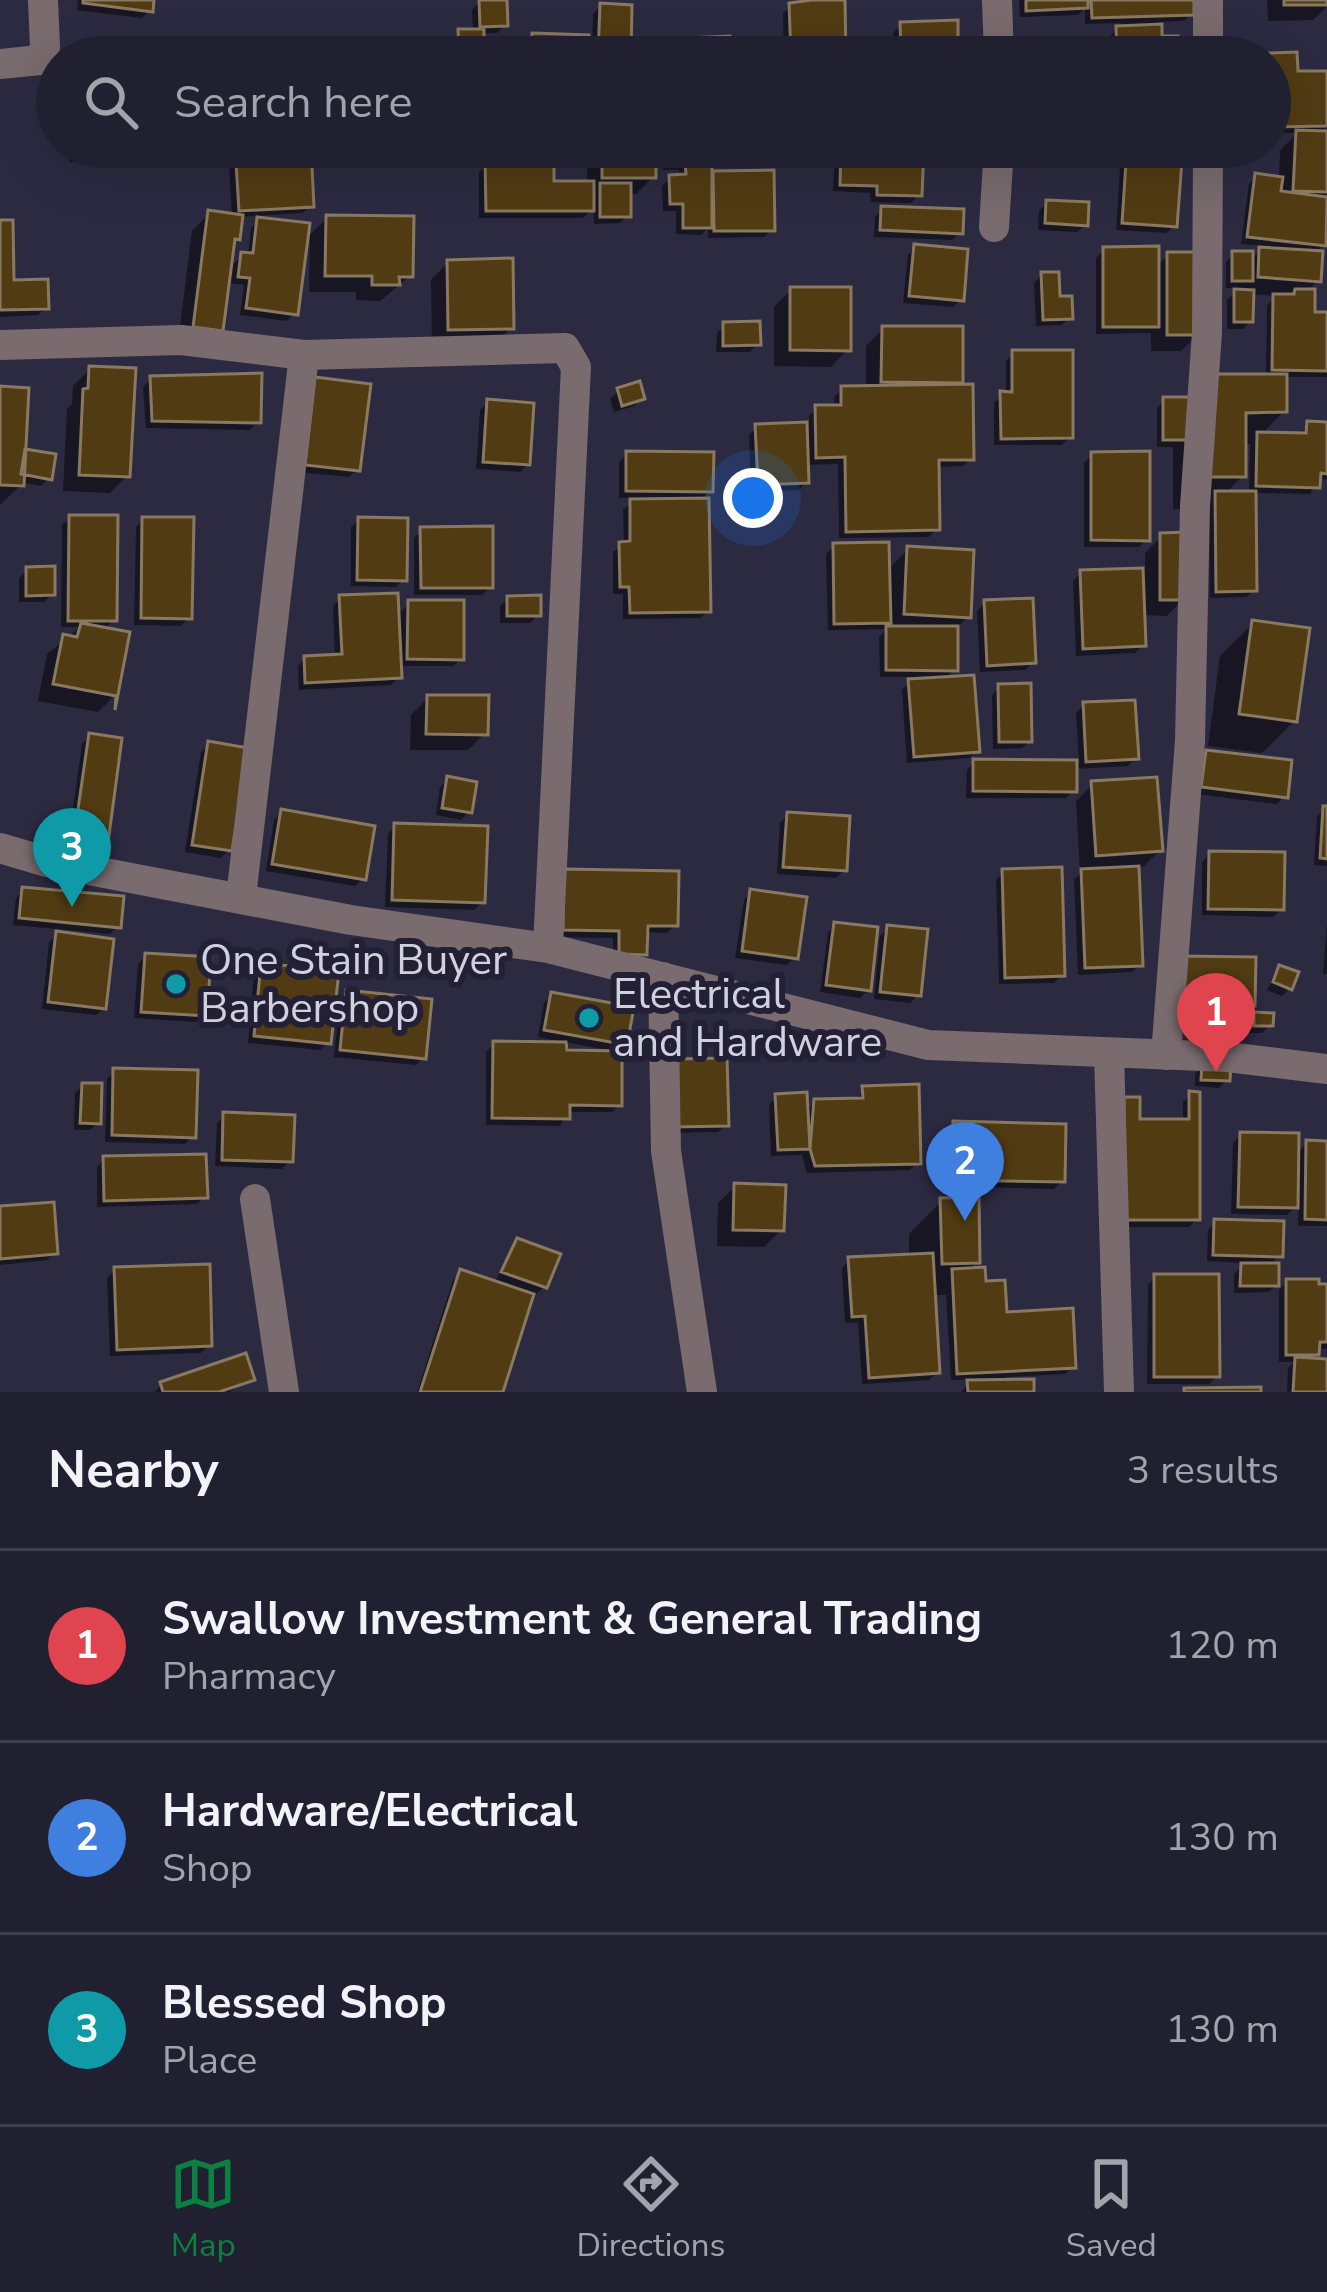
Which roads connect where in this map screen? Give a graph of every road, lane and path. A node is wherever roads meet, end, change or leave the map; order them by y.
1 (43, 0) edge
2 (998, 0) edge
3 (1208, 0) edge
4 (45, 36) edge
5 (999, 36) edge
6 (1208, 36) edge
7 (36, 60) edge
8 (0, 64) edge
9 (998, 168) edge
10 (1208, 168) edge
11 (994, 227) dead end
12 (0, 345) edge
13 (304, 355) junction
14 (0, 848) edge
15 (241, 897) junction
16 (548, 948) junction
17 (663, 977) junction
18 (1109, 1054) junction
19 (1166, 1055) junction
20 (1327, 1069) edge
21 (255, 1199) dead end
22 (284, 1392) edge
23 (702, 1392) edge
24 (1119, 1392) edge

1 - 4 street
2 - 5 street
3 - 6 street
7 - 8 street
9 - 11 street
10 - 19 street
12 - 13 street
13 - 15 street
13 - 16 street
14 - 15 street
15 - 16 street
16 - 17 street
17 - 18 street
17 - 23 street
18 - 19 street
18 - 24 street
19 - 20 street
21 - 22 street

